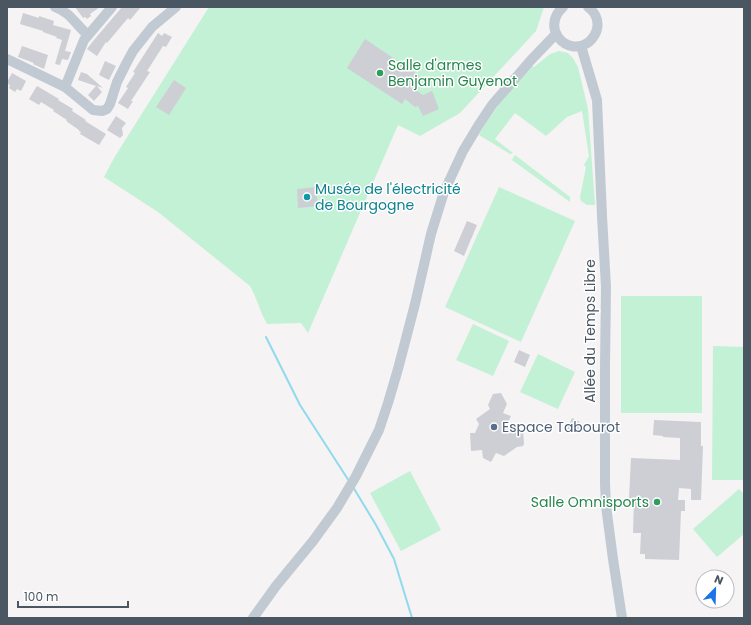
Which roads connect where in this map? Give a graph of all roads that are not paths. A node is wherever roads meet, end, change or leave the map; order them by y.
1 (55, 7) edge
2 (112, 7) edge
3 (176, 7) edge
4 (550, 7) edge
5 (563, 7) edge
6 (590, 8) edge
7 (555, 18) junction
8 (556, 34) junction
9 (88, 35) junction
10 (581, 46) junction
11 (7, 59) edge
12 (65, 87) junction
13 (253, 618) edge
14 (622, 618) edge

1 - 9 street
2 - 9 street
3 - 12 street
4 - 7 street
5 - 7 street
6 - 10 street
7 - 8 street
8 - 10 street
8 - 13 street
9 - 12 street
10 - 14 street, Allée du Temps Libre
11 - 12 street

